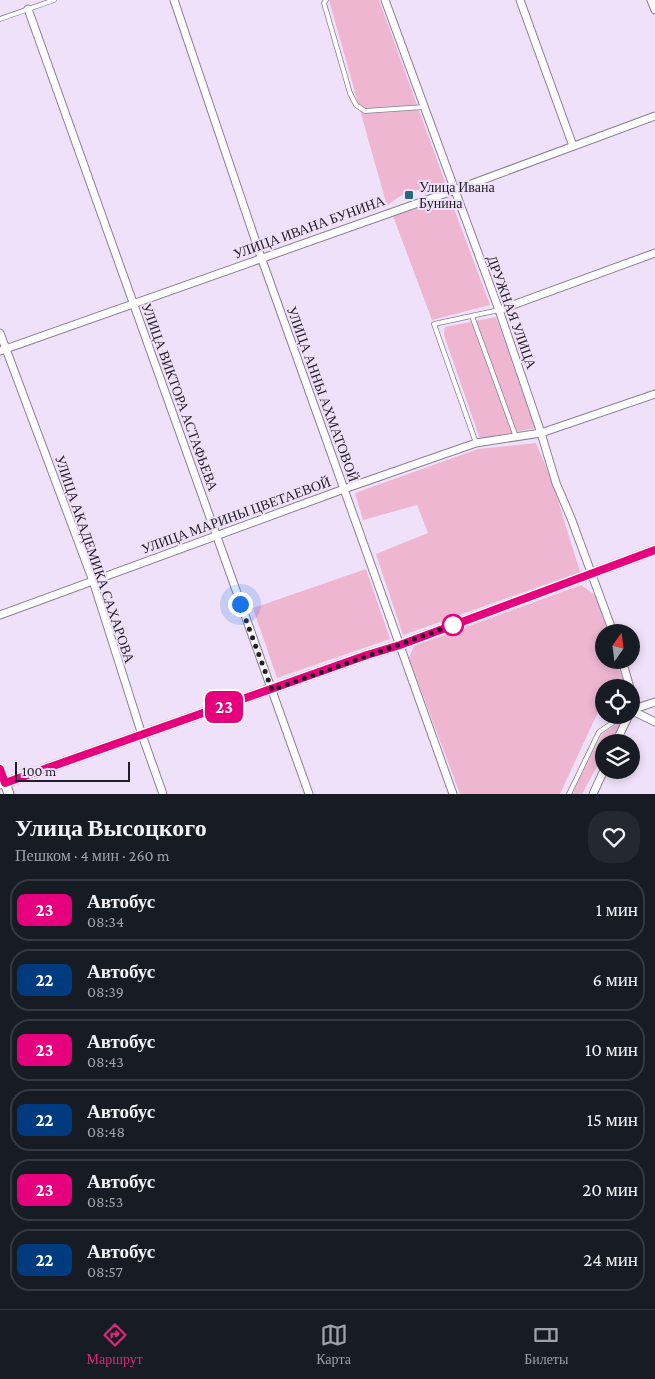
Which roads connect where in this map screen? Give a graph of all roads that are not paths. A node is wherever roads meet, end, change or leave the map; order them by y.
1 (54, 0) edge
2 (174, 0) edge
3 (385, 0) edge
4 (520, 0) edge
5 (651, 0) edge
6 (324, 1) edge
7 (28, 9) junction
8 (655, 10) edge
9 (0, 19) edge
10 (424, 107) junction
11 (655, 116) edge
12 (573, 146) junction
13 (455, 190) junction
14 (655, 253) edge
15 (261, 257) junction
16 (133, 303) junction
17 (498, 310) junction
18 (472, 316) junction
19 (0, 333) edge
20 (3, 350) edge
21 (655, 394) edge
22 (541, 433) junction
23 (516, 437) junction
24 (476, 443) junction
25 (344, 489) junction
26 (216, 537) junction
27 (655, 550) edge
28 (591, 575) junction
29 (93, 581) junction
30 (0, 615) edge
31 (609, 624) edge
32 (400, 645) junction
33 (272, 690) junction
34 (655, 702) edge
35 (640, 707) edge
36 (640, 714) edge
37 (655, 722) edge
38 (611, 724) edge
39 (142, 735) junction
40 (0, 769) edge
41 (600, 779) edge
42 (3, 784) edge
43 (9, 794) edge
44 (163, 794) edge
45 (309, 794) edge
46 (453, 794) edge
47 (568, 794) edge
48 (593, 794) edge

1 - 7 lane
2 - 15 street, УЛИЦА АННЫ АХМАТОВОЙ
3 - 10 street, ДРУЖНАЯ УЛИЦА
4 - 12 street
5 - 8 street
6 - 10 lane
7 - 9 lane
7 - 16 street, УЛИЦА ВИКТОРА АСТАФЬЕВА
10 - 13 street, ДРУЖНАЯ УЛИЦА
11 - 12 street, УЛИЦА ИВАНА БУНИНА
12 - 13 street, УЛИЦА ИВАНА БУНИНА
13 - 15 street, УЛИЦА ИВАНА БУНИНА
13 - 17 street, ДРУЖНАЯ УЛИЦА
14 - 17 street
15 - 16 street, УЛИЦА ИВАНА БУНИНА
15 - 25 street, УЛИЦА АННЫ АХМАТОВОЙ
16 - 20 street, УЛИЦА ИВАНА БУНИНА
16 - 26 street, УЛИЦА ВИКТОРА АСТАФЬЕВА
17 - 18 lane
17 - 22 street, ДРУЖНАЯ УЛИЦА
18 - 23 lane
18 - 24 lane
19 - 20 street, УЛИЦА АКАДЕМИКА САХАРОВА
20 - 29 street, УЛИЦА АКАДЕМИКА САХАРОВА
21 - 22 street, УЛИЦА МАРИНЫ ЦВЕТАЕВОЙ
22 - 23 street, УЛИЦА МАРИНЫ ЦВЕТАЕВОЙ
22 - 28 street, ДРУЖНАЯ УЛИЦА
23 - 24 street, УЛИЦА МАРИНЫ ЦВЕТАЕВОЙ
24 - 25 street, УЛИЦА МАРИНЫ ЦВЕТАЕВОЙ
25 - 26 street, УЛИЦА МАРИНЫ ЦВЕТАЕВОЙ
25 - 32 street, УЛИЦА АННЫ АХМАТОВОЙ
26 - 29 street, УЛИЦА МАРИНЫ ЦВЕТАЕВОЙ
26 - 33 street, УЛИЦА ВИКТОРА АСТАФЬЕВА
27 - 28 street
28 - 31 street, ДРУЖНАЯ УЛИЦА
28 - 32 street
29 - 30 street, УЛИЦА МАРИНЫ ЦВЕТАЕВОЙ
29 - 39 street, УЛИЦА АКАДЕМИКА САХАРОВА
32 - 33 street
32 - 46 street, УЛИЦА АННЫ АХМАТОВОЙ
33 - 39 street
33 - 45 street, УЛИЦА ВИКТОРА АСТАФЬЕВА
34 - 35 street
36 - 37 street
38 - 47 lane
39 - 42 street
39 - 44 street, УЛИЦА АКАДЕМИКА САХАРОВА
40 - 42 street
41 - 48 street
42 - 43 street

